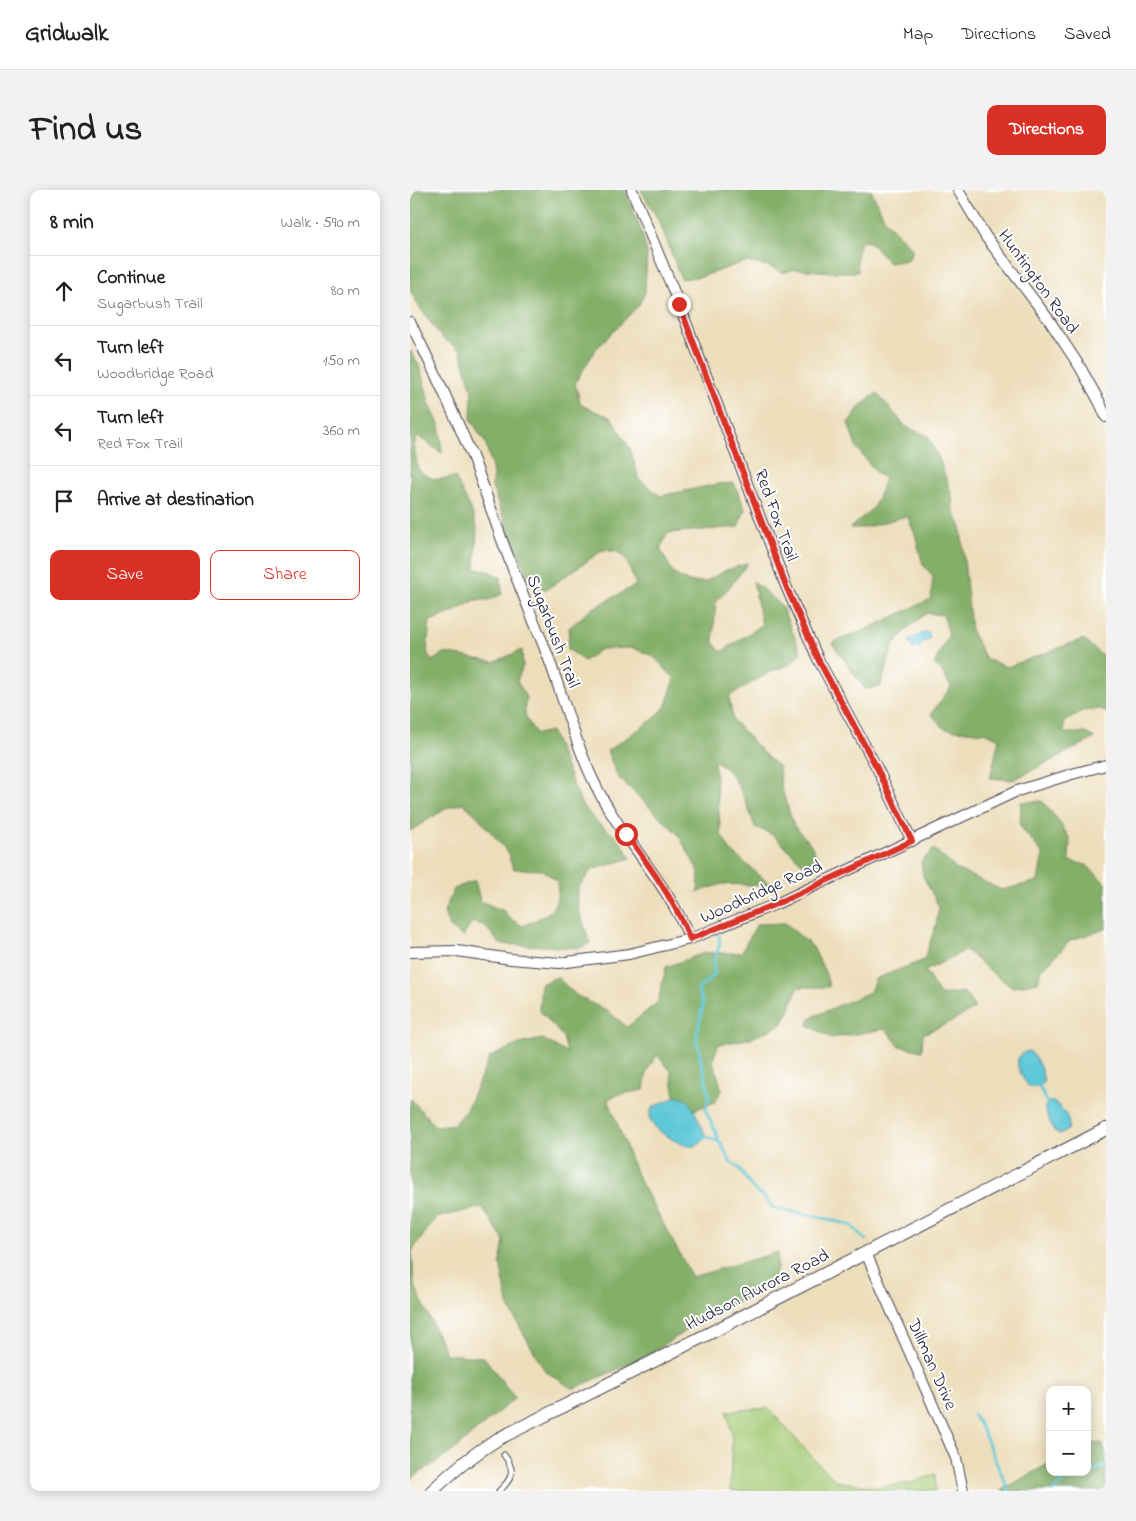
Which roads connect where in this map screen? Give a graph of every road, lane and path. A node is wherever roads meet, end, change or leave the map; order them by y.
1 (632, 190) edge
2 (958, 190) edge
3 (410, 322) edge
4 (1106, 417) edge
5 (1106, 765) edge
6 (912, 841) junction
7 (690, 939) junction
8 (410, 952) edge
9 (1106, 1129) edge
10 (866, 1253) junction
11 (504, 1455) dead end
12 (432, 1491) edge
13 (499, 1491) edge
14 (963, 1491) edge

1 - 6 street, Red Fox Trail
2 - 4 street, Huntington Road
3 - 7 street, Sugarbush Trail
5 - 6 street, Woodbridge Road
6 - 7 street, Woodbridge Road
7 - 8 street, Woodbridge Road
9 - 10 street, Hudson Aurora Road
10 - 12 street, Hudson Aurora Road
10 - 14 street, Dillman Drive
11 - 13 lane

